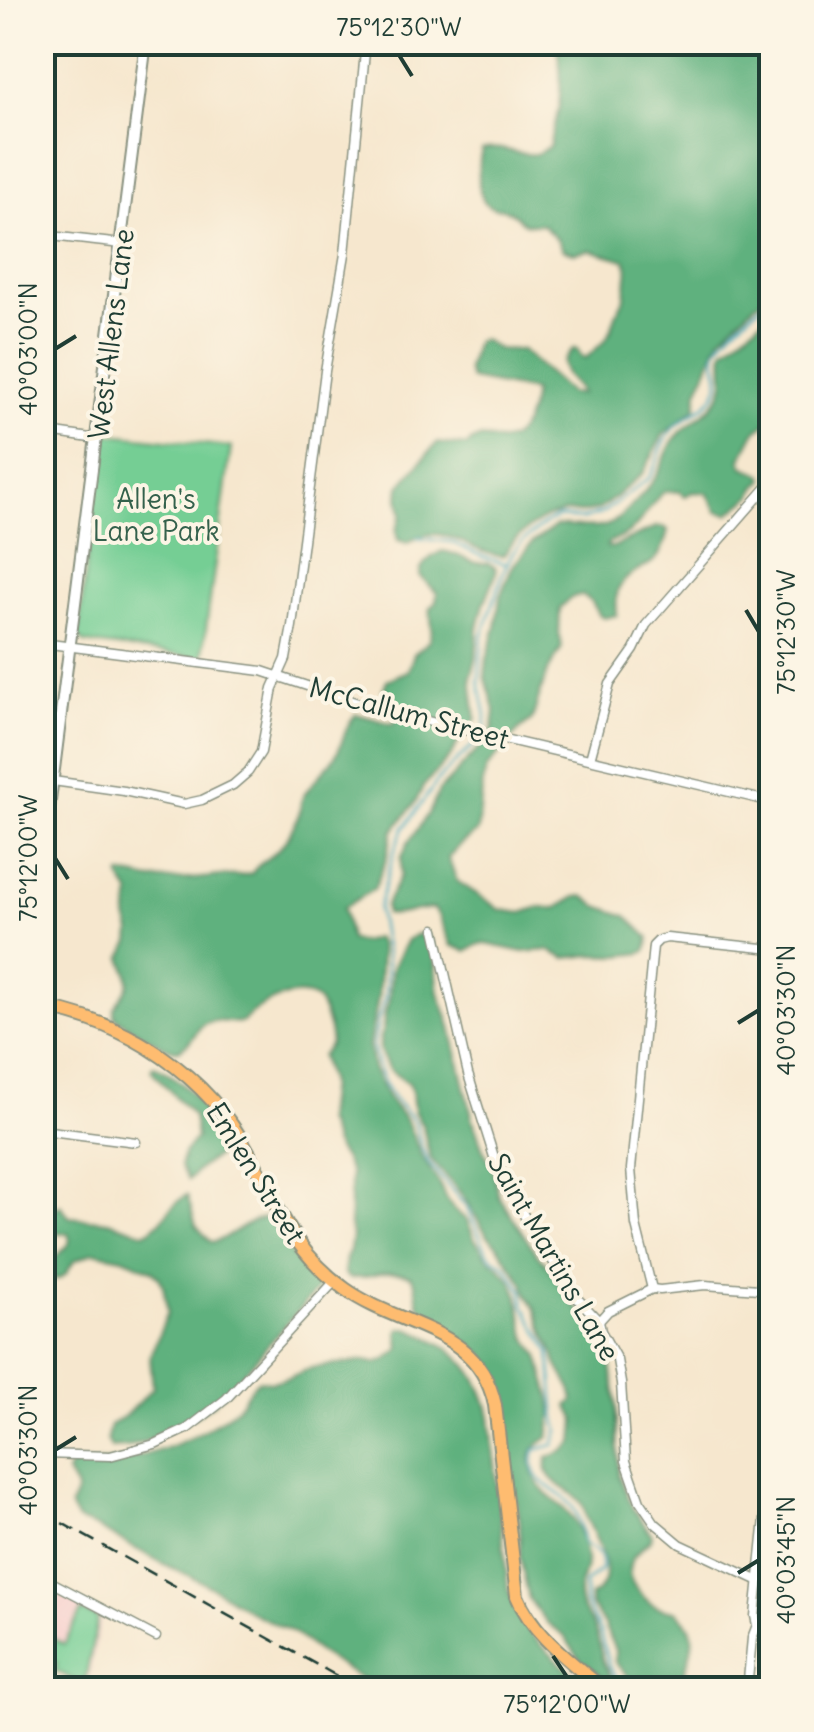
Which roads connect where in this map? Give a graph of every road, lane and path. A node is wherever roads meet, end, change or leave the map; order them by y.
1 (146, 42) edge
2 (366, 42) edge
3 (42, 235) edge
4 (122, 244) junction
5 (42, 431) edge
6 (97, 439) junction
7 (766, 488) dead end
8 (42, 643) edge
9 (71, 646) junction
10 (278, 676) junction
11 (590, 759) junction
12 (53, 781) junction
13 (772, 802) edge
14 (42, 864) edge
15 (435, 929) dead end
16 (772, 949) edge
17 (42, 1008) edge
18 (42, 1130) edge
19 (136, 1142) dead end
20 (335, 1281) junction
21 (652, 1289) junction
22 (772, 1290) edge
23 (598, 1321) junction
24 (772, 1450) edge
25 (42, 1454) edge
26 (42, 1577) edge
27 (758, 1581) junction
28 (757, 1625) junction
29 (772, 1631) edge
30 (156, 1637) dead end
31 (604, 1690) edge
32 (747, 1690) edge

1 - 4 street, West Allens Lane
2 - 10 street
3 - 4 street
4 - 6 street, West Allens Lane
5 - 6 street
6 - 9 street, West Allens Lane
7 - 11 street
8 - 9 street, McCallum Street
9 - 10 street, McCallum Street
9 - 12 street, West Allens Lane
10 - 11 street, McCallum Street
10 - 12 street
11 - 13 street, McCallum Street
12 - 14 street, West Allens Lane
15 - 23 street, Saint Martins Lane
16 - 21 street
17 - 20 main road, Emlen Street
18 - 19 street
20 - 25 street
20 - 31 main road, Emlen Street
21 - 22 street
21 - 23 street
23 - 27 street, Saint Martins Lane
24 - 27 street
26 - 30 street
27 - 28 street
28 - 29 street
28 - 32 street

